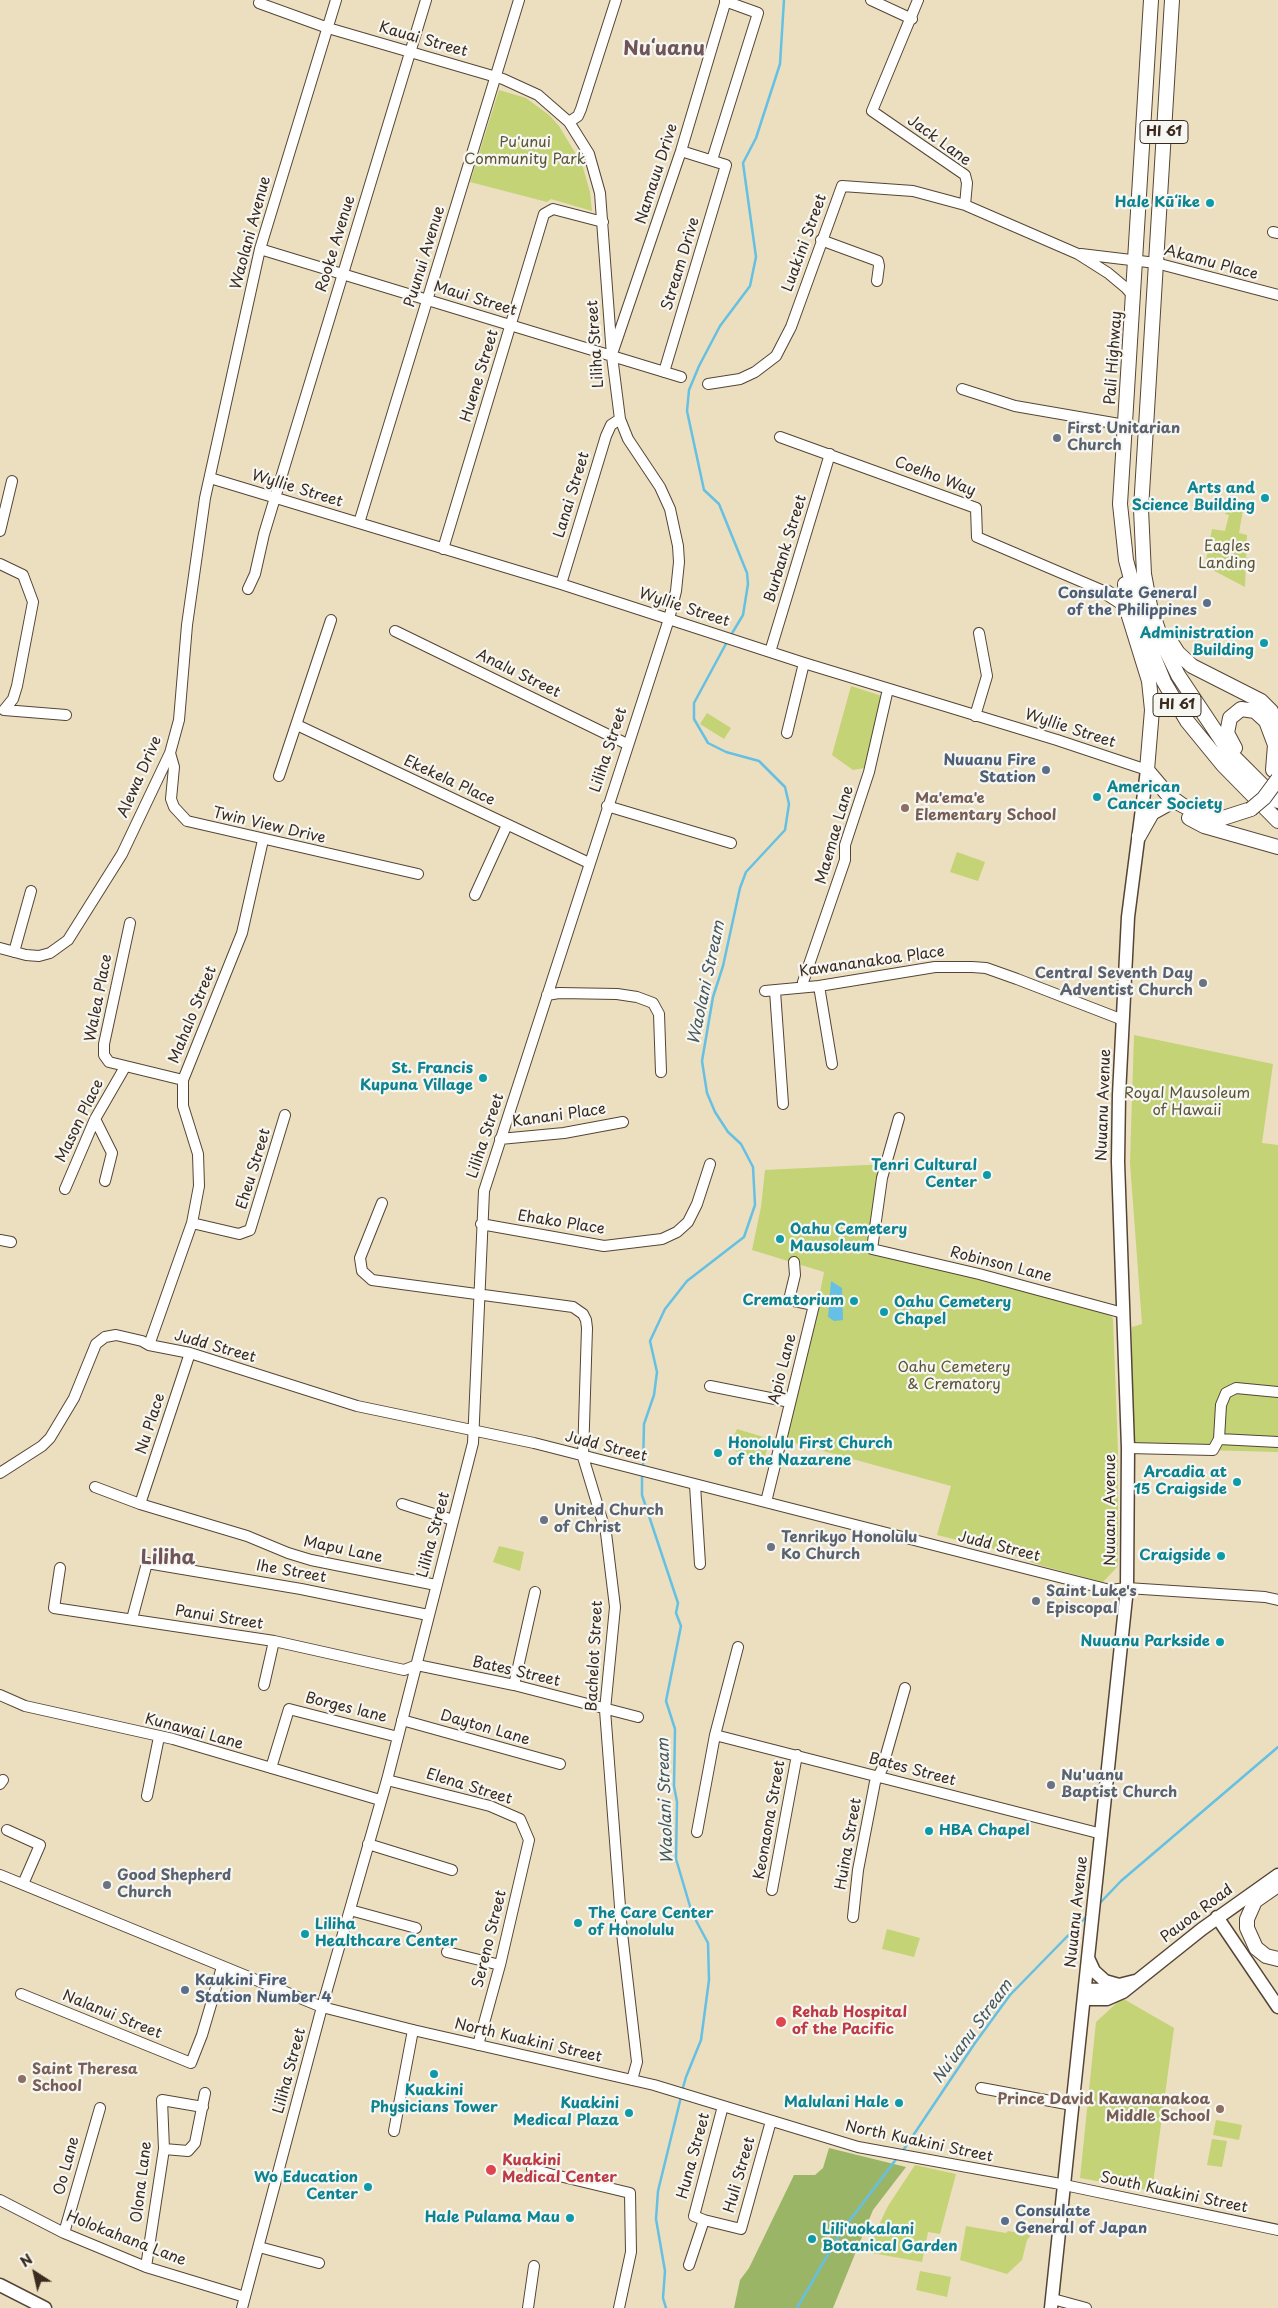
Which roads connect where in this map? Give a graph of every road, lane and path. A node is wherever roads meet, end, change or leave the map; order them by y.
1 (336, 0) edge
2 (426, 0) edge
3 (519, 0) edge
4 (616, 0) edge
5 (871, 0) edge
6 (918, 0) edge
7 (1151, 0) edge
8 (1172, 0) edge
9 (725, 1) edge
10 (259, 3) dead end
11 (912, 19) junction
12 (328, 28) junction
13 (409, 53) junction
14 (496, 76) junction
15 (569, 122) junction
16 (681, 151) junction
17 (712, 160) junction
18 (966, 205) junction
19 (603, 222) junction
20 (821, 240) junction
21 (260, 249) junction
22 (1078, 254) junction
23 (1137, 262) junction
24 (1156, 263) junction
25 (342, 275) junction
26 (877, 281) dead end
27 (1278, 295) edge
28 (1134, 298) junction
29 (427, 300) junction
30 (511, 326) junction
31 (612, 356) junction
32 (664, 372) junction
33 (681, 377) dead end
34 (708, 384) dead end
35 (962, 389) dead end
36 (620, 419) junction
37 (1125, 425) junction
38 (780, 437) dead end
39 (830, 454) junction
40 (210, 478) junction
41 (12, 481) dead end
42 (275, 498) junction
43 (359, 523) junction
44 (0, 531) edge
45 (443, 549) junction
46 (1126, 560) junction
47 (0, 564) edge
48 (1124, 577) junction
49 (561, 584) junction
50 (248, 589) dead end
51 (1106, 592) junction
52 (1150, 606) junction
53 (1127, 610) junction
54 (668, 619) junction
55 (331, 620) dead end
56 (395, 631) dead end
57 (980, 633) dead end
58 (770, 652) junction
59 (804, 663) junction
60 (888, 689) junction
61 (1, 710) edge
62 (66, 715) dead end
63 (975, 716) junction
64 (297, 725) junction
65 (1278, 726) edge
66 (787, 733) dead end
67 (627, 744) junction
68 (170, 753) junction
69 (1147, 770) junction
70 (1276, 775) edge
71 (279, 776) dead end
72 (1276, 799) edge
73 (1178, 803) junction
74 (1249, 805) junction
75 (607, 806) junction
76 (1278, 821) edge
77 (506, 825) junction
78 (1139, 836) junction
79 (263, 840) junction
80 (731, 843) dead end
81 (1278, 847) edge
82 (589, 862) junction
83 (418, 874) dead end
84 (31, 891) dead end
85 (475, 895) dead end
86 (130, 923) dead end
87 (0, 948) edge
88 (14, 952) junction
89 (820, 986) junction
90 (803, 987) junction
91 (547, 995) junction
92 (1123, 1020) junction
93 (832, 1064) dead end
94 (125, 1066) junction
95 (661, 1072) dead end
96 (183, 1080) junction
97 (784, 1104) dead end
98 (285, 1115) dead end
99 (900, 1118) dead end
100 (95, 1119) junction
101 (623, 1122) dead end
102 (500, 1139) junction
103 (710, 1164) dead end
104 (105, 1181) dead end
105 (65, 1189) dead end
106 (382, 1203) dead end
107 (192, 1223) junction
108 (481, 1224) junction
109 (0, 1240) edge
110 (11, 1242) dead end
111 (794, 1262) dead end
112 (478, 1294) junction
113 (1123, 1313) junction
114 (149, 1345) junction
115 (190, 1353) junction
116 (710, 1386) dead end
117 (1278, 1392) edge
118 (790, 1402) junction
119 (474, 1430) junction
120 (1219, 1439) junction
121 (1278, 1442) edge
122 (1128, 1448) junction
123 (584, 1457) junction
124 (0, 1473) edge
125 (695, 1485) junction
126 (95, 1487) dead end
127 (766, 1502) junction
128 (140, 1504) junction
129 (402, 1504) dead end
130 (453, 1520) junction
131 (700, 1564) dead end
132 (60, 1568) dead end
133 (436, 1585) junction
134 (1127, 1588) junction
135 (535, 1592) dead end
136 (1278, 1600) edge
137 (428, 1615) junction
138 (132, 1619) junction
139 (274, 1642) junction
140 (738, 1646) dead end
141 (416, 1665) junction
142 (264, 1685) dead end
143 (514, 1685) junction
144 (905, 1688) dead end
145 (0, 1695) edge
146 (606, 1710) junction
147 (638, 1717) dead end
148 (402, 1720) junction
149 (715, 1735) junction
150 (158, 1737) junction
151 (398, 1737) junction
152 (797, 1755) junction
153 (560, 1764) dead end
154 (271, 1768) junction
155 (878, 1776) junction
156 (387, 1780) junction
157 (147, 1796) dead end
158 (380, 1800) junction
159 (8, 1830) dead end
160 (697, 1832) dead end
161 (1102, 1834) junction
162 (529, 1840) joint
163 (368, 1844) junction
164 (452, 1870) dead end
165 (0, 1875) edge
166 (1278, 1875) edge
167 (23, 1884) junction
168 (1278, 1884) edge
169 (772, 1890) dead end
170 (350, 1910) junction
171 (853, 1917) dead end
172 (1217, 1917) junction
173 (416, 1928) dead end
174 (446, 1952) dead end
175 (1088, 1958) junction
176 (1278, 1959) edge
177 (500, 1965) junction
178 (222, 1967) junction
179 (1137, 1980) junction
180 (21, 1994) dead end
181 (1085, 1994) junction
182 (322, 2007) junction
183 (1278, 2007) edge
184 (413, 2030) junction
185 (478, 2045) junction
186 (632, 2080) junction
187 (981, 2088) dead end
188 (205, 2093) dead end
189 (1072, 2105) junction
190 (203, 2106) junction
191 (723, 2106) junction
192 (100, 2108) dead end
193 (771, 2121) junction
194 (394, 2130) dead end
195 (164, 2149) junction
196 (532, 2169) dead end
197 (1064, 2185) junction
198 (0, 2200) edge
199 (704, 2220) junction
200 (1278, 2230) edge
201 (64, 2233) junction
202 (259, 2247) junction
203 (319, 2263) dead end
204 (689, 2265) dead end
205 (534, 2266) dead end
206 (146, 2267) junction
207 (0, 2285) edge
208 (1052, 2304) edge
209 (244, 2305) edge
210 (45, 2308) edge
211 (528, 2308) edge
212 (619, 2308) edge
213 (1086, 2308) edge

1 - 12 street, Waolani Avenue
2 - 13 street, Rooke Avenue
3 - 14 street, Puunui Avenue
4 - 15 street
5 - 11 street
6 - 11 street, Jack Lane
7 - 23 highway, Pali Highway / HI 61
8 - 24 highway, HI 61
9 - 16 street, Namauu Drive
9 - 17 street
10 - 12 street, Kauai Street
11 - 18 street, Jack Lane
12 - 13 street, Kauai Street
12 - 21 street, Waolani Avenue
13 - 14 street, Kauai Street
13 - 25 street, Rooke Avenue
14 - 15 street, Kauai Street
14 - 29 street, Puunui Avenue
15 - 19 street, Liliha Street
16 - 17 street
16 - 31 street, Namauu Drive
17 - 32 street, Stream Drive
18 - 20 street, Luakini Street
18 - 22 street
19 - 30 street, Huene Street
19 - 31 street, Liliha Street
20 - 26 street
20 - 34 street, Luakini Street
21 - 25 street, Maui Street
21 - 40 street, Waolani Avenue
22 - 23 street
22 - 28 street
23 - 24 street, Akamu Place
23 - 28 highway, Pali Highway / HI 61
24 - 27 street, Akamu Place
24 - 52 highway, HI 61
25 - 29 street, Maui Street
25 - 42 street, Rooke Avenue
28 - 37 highway, Pali Highway / HI 61
29 - 30 street, Maui Street
29 - 43 street, Puunui Avenue
30 - 31 street, Maui Street
30 - 45 street, Huene Street
31 - 32 street, Maui Street
31 - 36 street, Liliha Street
32 - 33 street, Maui Street
35 - 37 street
36 - 49 street, Lanai Street
36 - 54 street, Liliha Street
37 - 46 highway, Pali Highway / HI 61
38 - 39 street, Coelho Way
39 - 51 street, Coelho Way
39 - 58 street, Burbank Street
40 - 42 street, Wyllie Street
40 - 68 street, Alewa Drive
41 - 44 street
42 - 43 street, Wyllie Street
42 - 50 street, Rooke Avenue
43 - 45 street, Wyllie Street
45 - 49 street, Wyllie Street
46 - 48 highway
46 - 76 highway, Pali Highway / HI 61
47 - 61 street
48 - 51 highway
48 - 53 highway
49 - 54 street, Wyllie Street
51 - 53 highway
52 - 65 highway
52 - 72 highway, HI 61
53 - 69 highway
54 - 58 street, Wyllie Street
54 - 67 street, Liliha Street
55 - 64 street
56 - 67 street, Analu Street
57 - 63 street
58 - 59 street, Wyllie Street
59 - 60 street, Wyllie Street
59 - 66 street
60 - 63 street, Wyllie Street
60 - 90 street, Maemae Lane
61 - 62 street
63 - 69 street, Wyllie Street
64 - 71 street
64 - 77 street, Ekekela Place
67 - 75 street, Liliha Street
68 - 79 street, Twin View Drive
68 - 88 street, Alewa Drive
69 - 73 highway
69 - 74 highway
69 - 78 main road, Nuuanu Avenue
70 - 72 highway
70 - 74 highway, bridge
73 - 74 highway
73 - 78 highway
73 - 81 highway
75 - 80 street
75 - 82 street, Liliha Street
77 - 82 street, Ekekela Place
77 - 85 street
78 - 92 main road, Nuuanu Avenue
79 - 83 street, Twin View Drive
79 - 96 street, Mahalo Street
82 - 91 street, Liliha Street
84 - 88 street
86 - 94 street, Walea Place
87 - 88 street, Alewa Drive
89 - 90 street, Kawananakoa Place
89 - 92 street, Kawananakoa Place
89 - 93 street
90 - 97 street, Kawananakoa Place
91 - 95 street
91 - 102 street, Liliha Street
92 - 113 main road, Nuuanu Avenue
94 - 96 street, Walea Place
94 - 100 street, Mason Place
96 - 107 street, Mahalo Street
98 - 107 street, Eheu Street
99 - 113 street, Robinson Lane
100 - 104 street
100 - 105 street, Mason Place
101 - 102 street, Kanani Place
102 - 108 street, Liliha Street
103 - 108 street, Ehako Place
106 - 112 street, Bachelot Street
107 - 114 street, Mahalo Street
108 - 112 street, Liliha Street
109 - 110 street
111 - 118 street, Apio Lane
112 - 119 street, Liliha Street
112 - 123 street, Bachelot Street
113 - 122 main road, Nuuanu Avenue
114 - 115 street, Judd Street
114 - 124 street, Judd Street
115 - 119 street, Judd Street
115 - 128 street, Nu Place
116 - 118 street
117 - 120 street
118 - 127 street, Apio Lane
119 - 123 street, Judd Street
119 - 130 street, Liliha Street
120 - 121 street
120 - 122 street
122 - 134 main road, Nuuanu Avenue
123 - 125 street, Judd Street
123 - 146 street, Bachelot Street
125 - 127 street, Judd Street
125 - 131 street
126 - 128 street, Mapu Lane
127 - 134 street, Judd Street
128 - 133 street, Mapu Lane
129 - 130 street
130 - 133 street, Liliha Street
132 - 138 street, Panui Street
133 - 137 street, Liliha Street
134 - 136 street, Judd Street
134 - 161 main road, Nuuanu Avenue
135 - 143 street
137 - 138 street, Ihe Street
137 - 141 street, Liliha Street
138 - 139 street, Panui Street
139 - 141 street, Panui Street
139 - 142 street
140 - 149 street
141 - 143 street, Bates Street
141 - 148 street, Liliha Street
143 - 146 street, Bates Street
144 - 155 street, Huina Street
145 - 150 street, Kunawai Lane
146 - 147 street, Bates Street
146 - 186 street, Bachelot Street
148 - 151 street, Liliha Street
148 - 153 street, Dayton Lane
149 - 152 street, Bates Street
149 - 160 street
150 - 154 street, Kunawai Lane
150 - 157 street
151 - 154 street, Borges lane
151 - 156 street, Liliha Street
152 - 155 street, Bates Street
152 - 169 street, Keonaona Street
154 - 158 street, Kunawai Lane
155 - 161 street, Bates Street
155 - 171 street, Huina Street
156 - 158 street, Liliha Street
156 - 162 street, Elena Street
158 - 163 street, Liliha Street
159 - 167 street
161 - 175 main road, Nuuanu Avenue
162 - 177 street, Sereno Street
163 - 164 street
163 - 170 street, Liliha Street
165 - 167 street, North Kuakini Street
166 - 172 main road, Pauoa Road
167 - 178 street, North Kuakini Street
168 - 176 highway
170 - 173 street
170 - 182 street, Liliha Street
172 - 179 main road, Pauoa Road
172 - 183 main road
174 - 177 street
175 - 179 main road
175 - 181 main road, Nuuanu Avenue
177 - 185 street, Sereno Street
178 - 180 street, Nalanui Street
178 - 182 street, North Kuakini Street
179 - 181 main road, Pauoa Road
181 - 189 main road, Nuuanu Avenue
182 - 184 street, North Kuakini Street
182 - 202 street, Liliha Street
184 - 185 street, North Kuakini Street
184 - 194 street
185 - 186 street, North Kuakini Street
186 - 191 street, North Kuakini Street
187 - 189 street
188 - 190 street
189 - 197 main road, Nuuanu Avenue
190 - 195 street
190 - 195 street, Olona Lane
191 - 193 street, North Kuakini Street
191 - 199 street, Huna Street
192 - 201 street, Oo Lane
193 - 197 street, North Kuakini Street
193 - 199 street, Huli Street
195 - 206 street, Olona Lane
196 - 212 street
197 - 200 street, South Kuakini Street
197 - 208 main road, Nuuanu Avenue
198 - 201 street, Holokahana Lane
199 - 204 street
201 - 206 street, Holokahana Lane
202 - 203 street
202 - 209 street, Liliha Street
205 - 211 street
206 - 209 street, Holokahana Lane
207 - 210 main road
208 - 213 street

